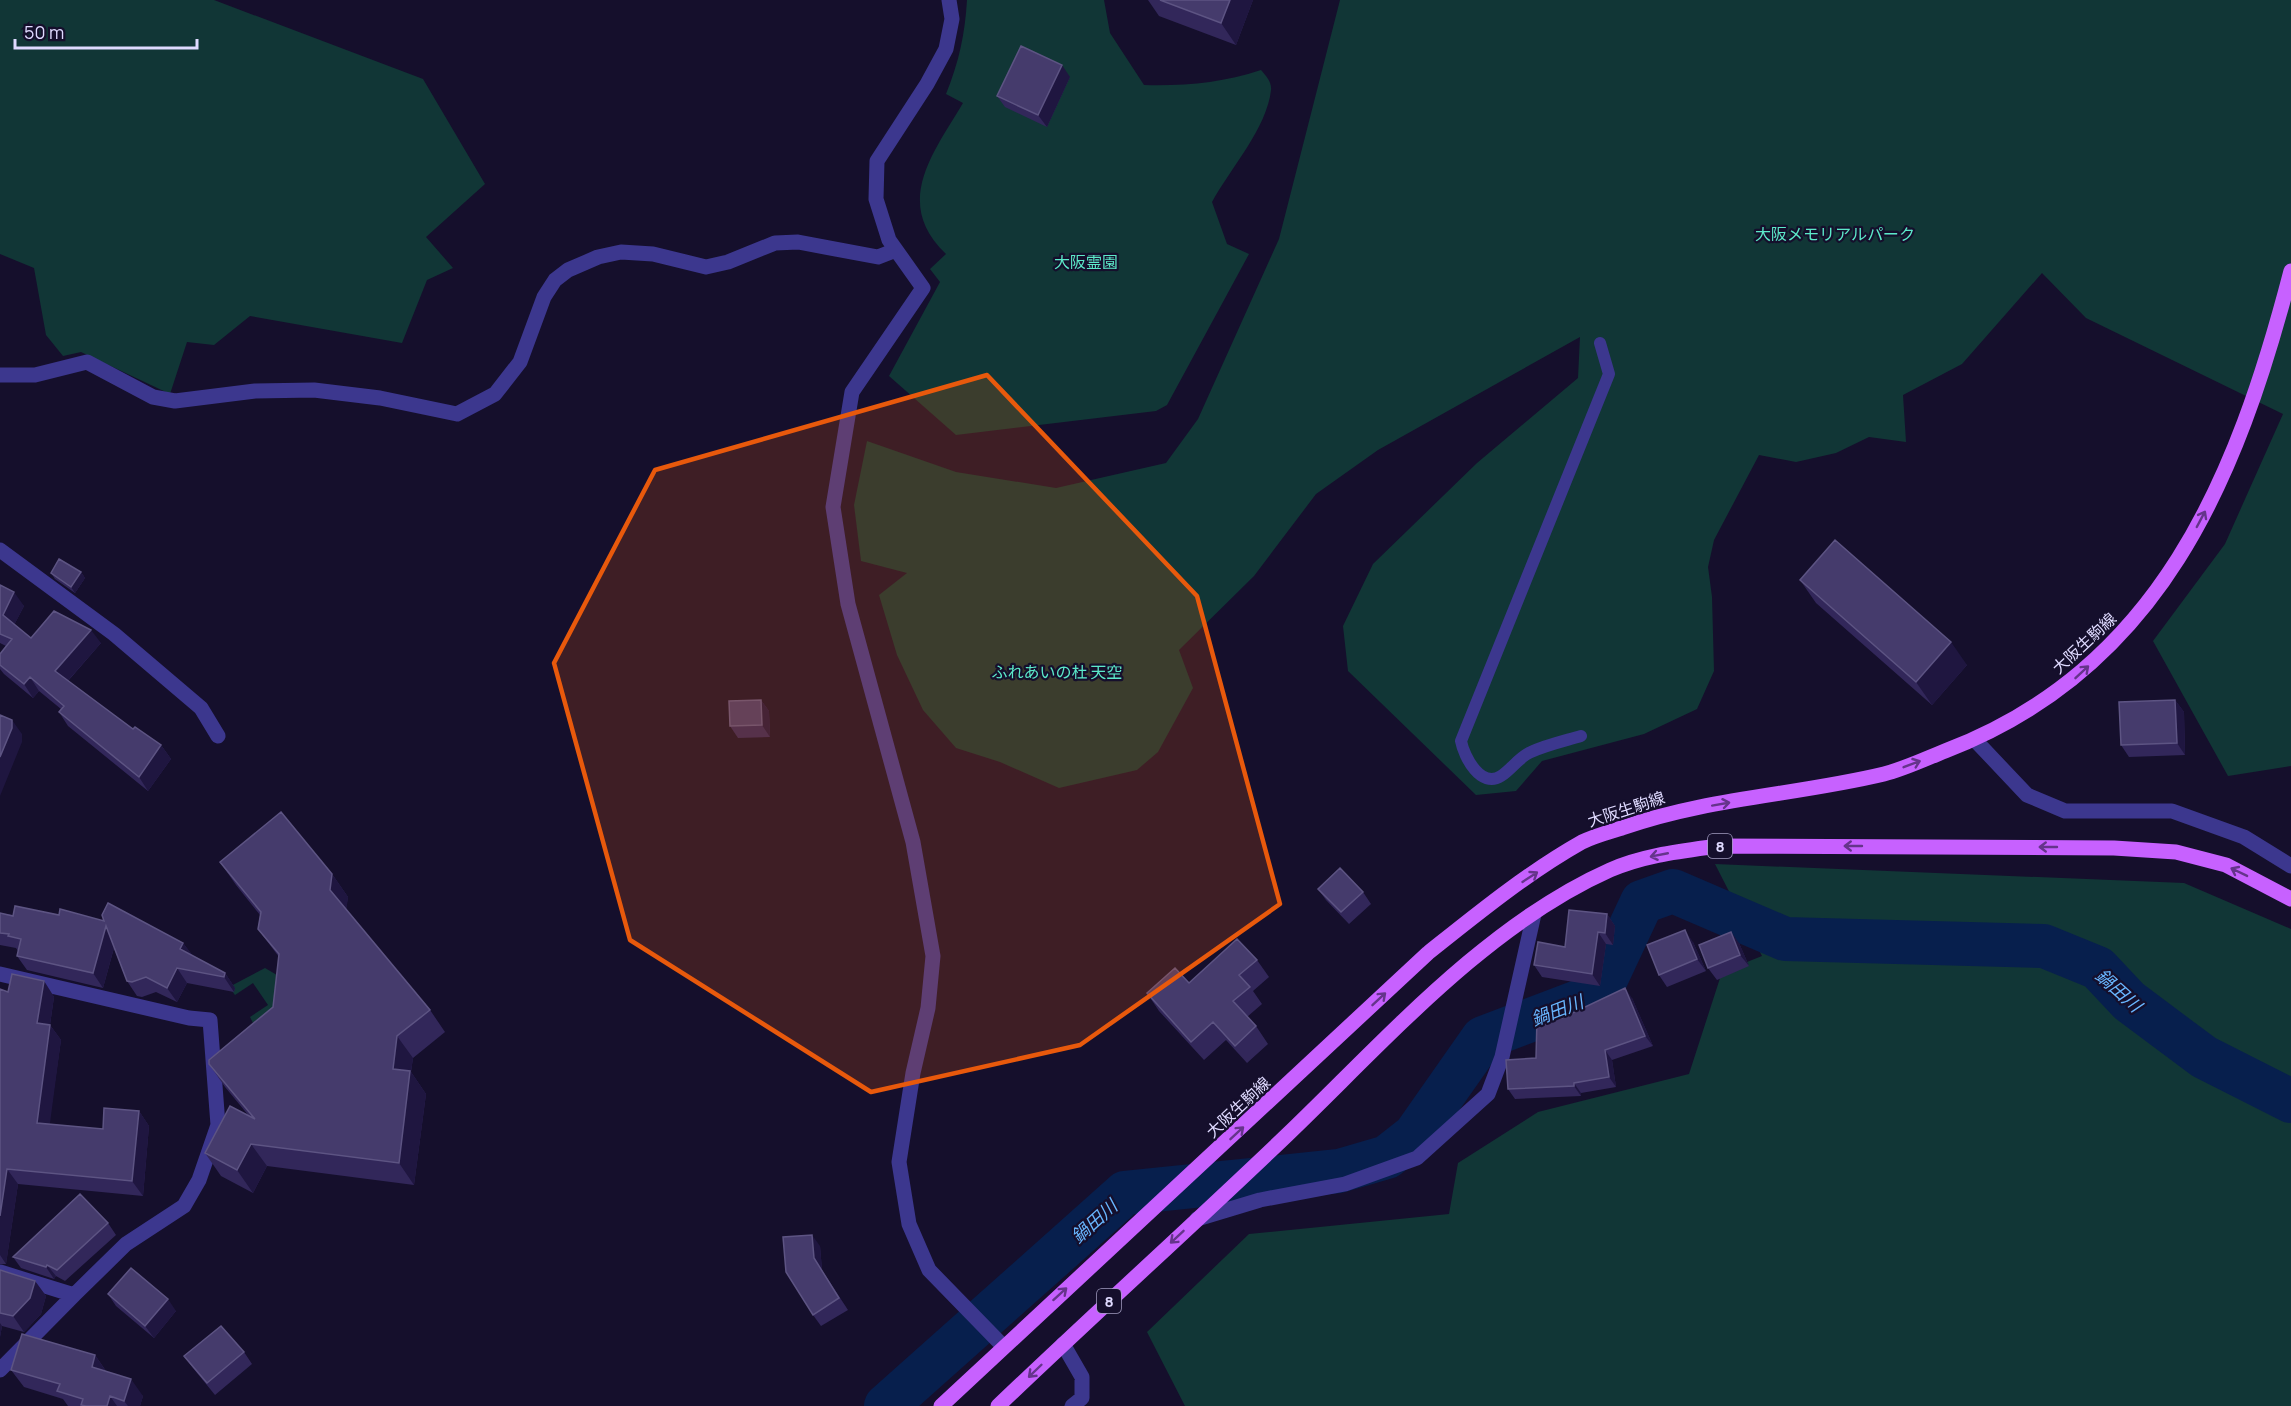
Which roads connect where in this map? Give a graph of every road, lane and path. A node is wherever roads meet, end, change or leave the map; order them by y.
1 (949, 0) edge
2 (896, 250) junction
3 (2291, 271) edge
4 (1600, 343) dead end
5 (0, 375) edge
6 (0, 550) edge
7 (218, 736) dead end
8 (1581, 736) dead end
9 (1975, 740) junction
10 (2291, 866) edge
11 (2291, 899) edge
12 (1534, 915) junction
13 (0, 974) edge
14 (1197, 1219) junction
15 (0, 1272) edge
16 (74, 1295) junction
17 (1063, 1344) junction
18 (1003, 1346) junction
19 (0, 1370) edge
20 (941, 1406) edge
21 (998, 1406) edge
22 (1072, 1406) edge

1 - 2 street
2 - 5 street
2 - 18 street
9 -> 3 main road, 大阪生駒線 / 8
4 - 8 lane
6 - 7 street
9 - 10 street
18 -> 9 main road, 大阪生駒線 / 8
11 -> 12 main road, 8
12 - 14 main road, 8
12 - 14 street
13 - 16 street
14 -> 17 main road, 8
15 - 16 street
16 - 19 street
17 -> 21 main road, 8
17 - 22 street
18 - 20 main road, 大阪生駒線 / 8

